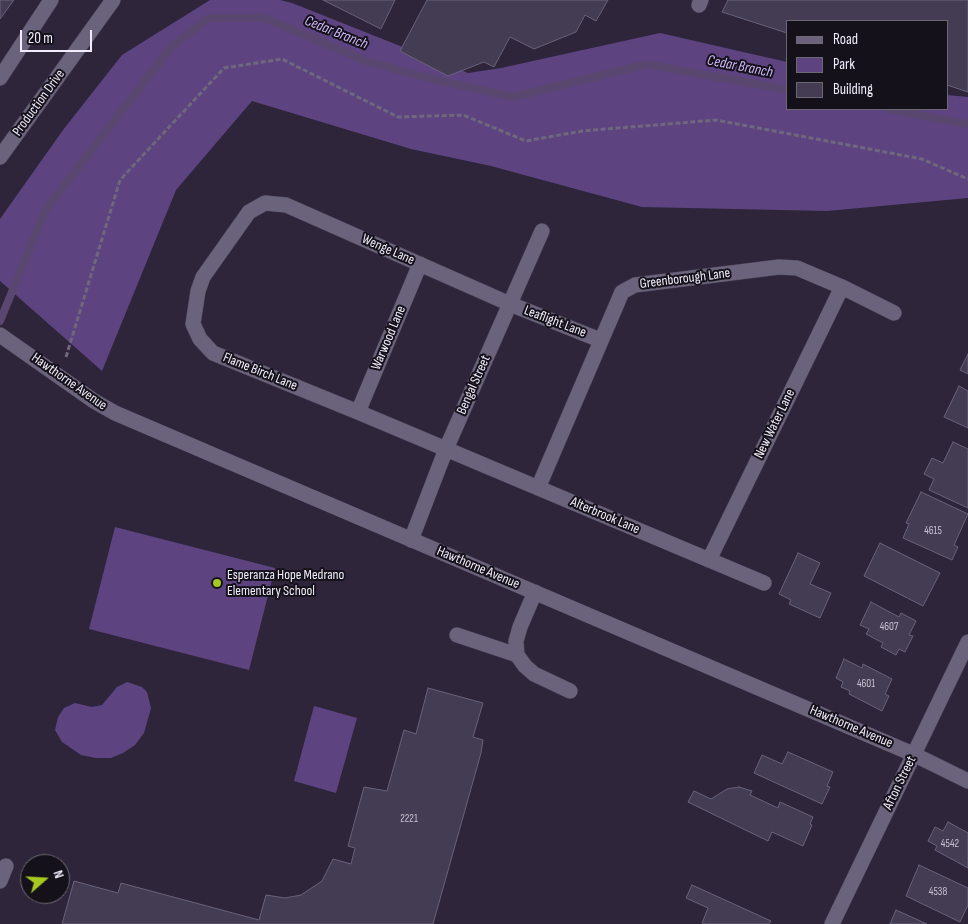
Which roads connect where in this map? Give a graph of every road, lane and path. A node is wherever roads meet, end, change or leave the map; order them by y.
1 (51, 0) edge
2 (113, 0) edge
3 (0, 78) edge
4 (0, 157) edge
5 (968, 179) edge
6 (265, 203) joint
7 (542, 231) dead end
8 (420, 264) junction
9 (842, 287) junction
10 (510, 304) junction
11 (894, 313) dead end
12 (0, 335) edge
13 (600, 340) junction
14 (60, 376) junction
15 (358, 412) junction
16 (446, 449) junction
17 (538, 488) junction
18 (411, 540) junction
19 (709, 560) junction
20 (764, 583) dead end
21 (534, 592) junction
22 (457, 636) dead end
23 (968, 642) edge
24 (517, 655) junction
25 (570, 691) dead end
26 (913, 754) junction
27 (968, 781) edge
28 (6, 866) dead end
29 (0, 881) edge
30 (832, 924) edge

1 - 3 street
2 - 4 street, Production Drive
5 - 14 path
6 - 8 street, Wenge Lane
6 - 15 street, Flame Birch Lane
7 - 10 street, Bengal Street
8 - 10 street, Wenge Lane
8 - 15 street, Warwood Lane
9 - 11 street, Greenborough Lane
9 - 13 street, Greenborough Lane
9 - 19 street, New Water Lane
10 - 13 street, Leaflight Lane
10 - 16 street, Bengal Street
12 - 14 street, Hawthorne Avenue
13 - 17 street, Greenborough Lane
14 - 18 street, Hawthorne Avenue
15 - 16 street, Flame Birch Lane
16 - 17 street, Alterbrook Lane
16 - 18 street, Bengal Street
17 - 19 street, Alterbrook Lane
18 - 21 street, Hawthorne Avenue
19 - 20 street, Alterbrook Lane
21 - 24 street
21 - 26 street, Hawthorne Avenue
22 - 24 street
23 - 26 street, Afton Street
24 - 25 street
26 - 27 street, Hawthorne Avenue
26 - 30 street, Afton Street
28 - 29 street

